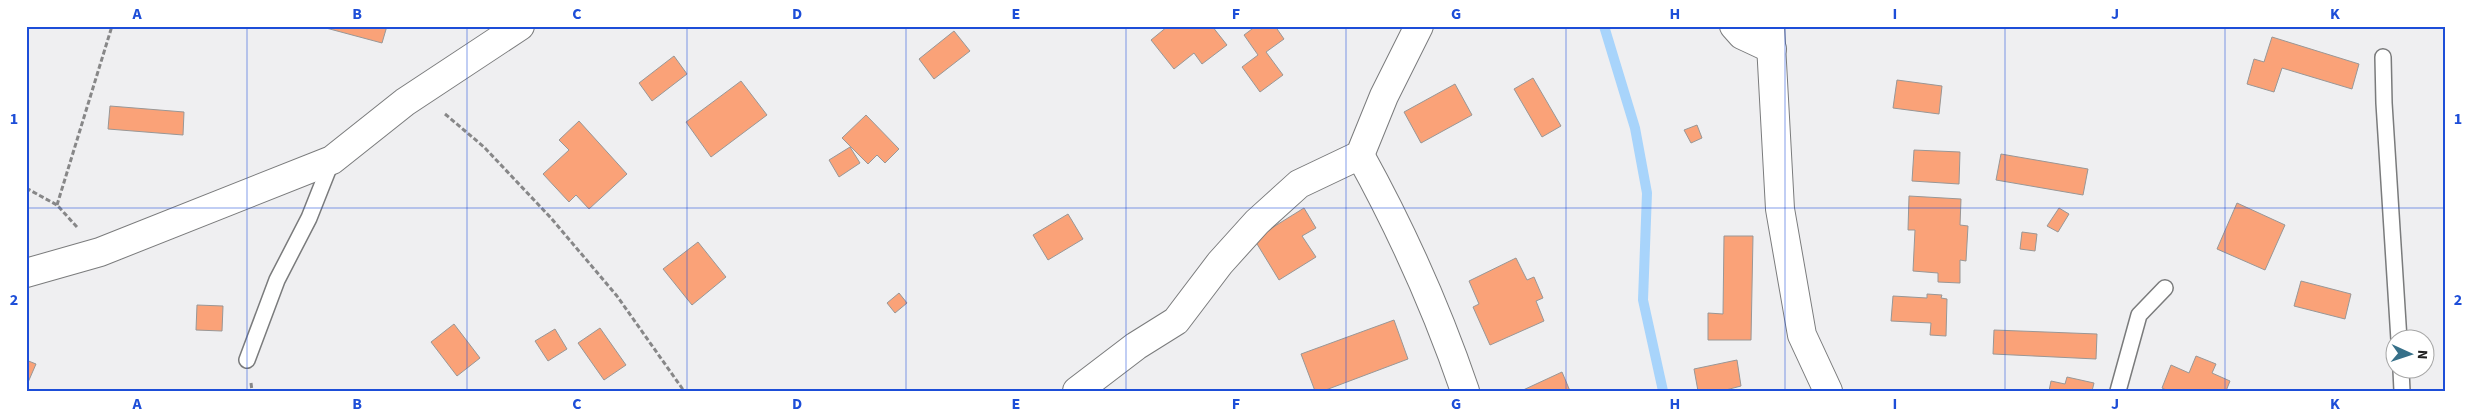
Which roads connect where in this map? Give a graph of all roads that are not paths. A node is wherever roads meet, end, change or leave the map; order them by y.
1 (520, 26) edge
2 (1419, 26) edge
3 (1734, 26) edge
4 (1771, 38) edge
5 (2383, 57) dead end
6 (1360, 156) junction
7 (332, 160) junction
8 (26, 274) edge
9 (2165, 288) dead end
10 (2398, 330) edge
11 (248, 360) dead end
12 (1078, 391) edge
13 (1464, 391) edge
14 (1828, 391) edge
15 (2118, 391) edge

1 - 7 street
2 - 6 street
3 - 4 street
4 - 14 street
5 - 10 lane
6 - 12 street
6 - 13 street
7 - 8 street
7 - 11 lane
9 - 15 lane

